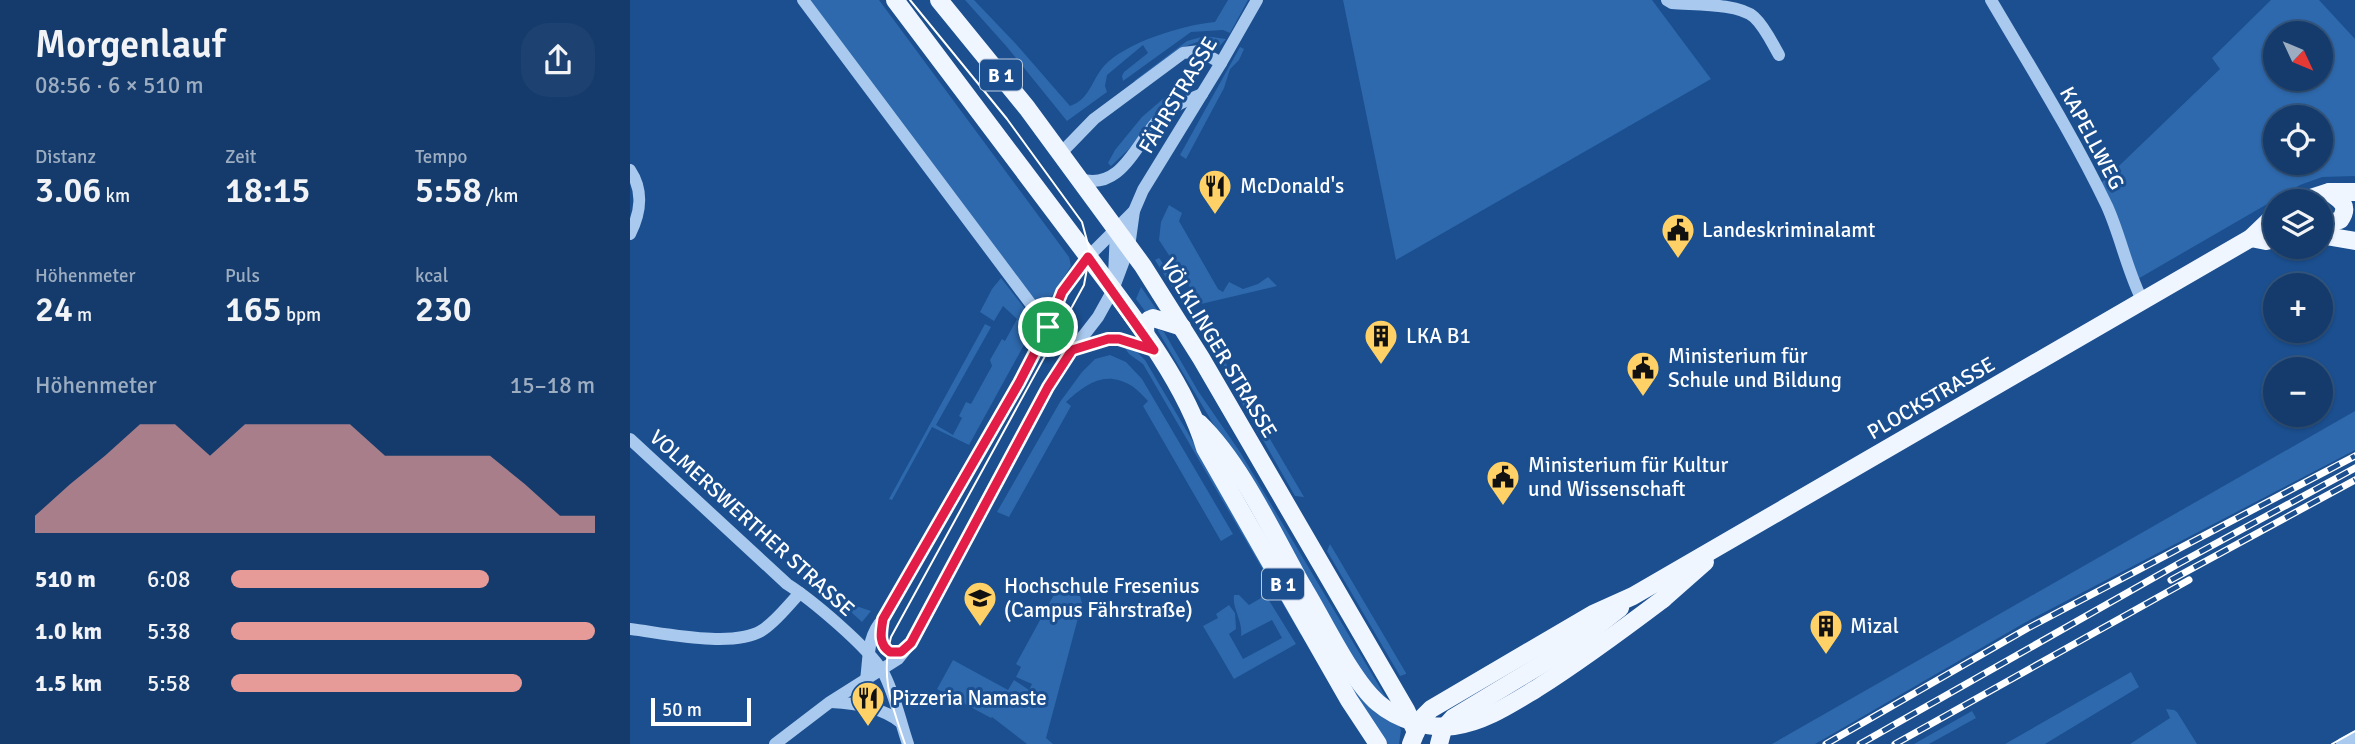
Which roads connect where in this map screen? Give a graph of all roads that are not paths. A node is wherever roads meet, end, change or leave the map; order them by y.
1 (803, 0) edge
2 (895, 0) edge
3 (939, 0) edge
4 (1257, 0) edge
5 (1667, 0) edge
6 (1991, 0) edge
7 (1779, 55) dead end
8 (1222, 63) junction
9 (1202, 94) junction
10 (1060, 153) junction
11 (630, 170) edge
12 (1080, 179) junction
13 (2333, 192) edge
14 (2355, 192) edge
15 (2333, 195) edge
16 (1134, 211) junction
17 (2333, 222) edge
18 (2263, 225) edge
19 (1116, 229) junction
20 (630, 234) edge
21 (2333, 237) edge
22 (2250, 238) junction
23 (2263, 240) edge
24 (2355, 241) edge
25 (1129, 247) junction
26 (1088, 257) junction
27 (1113, 290) junction
28 (2143, 302) junction
29 (1048, 327) junction
30 (1182, 327) junction
31 (1150, 344) junction
32 (1072, 350) junction
33 (1197, 420) junction
34 (630, 439) edge
35 (1720, 545) junction
36 (800, 593) junction
37 (1633, 596) junction
38 (883, 619) junction
39 (630, 629) edge
40 (908, 647) junction
41 (869, 655) junction
42 (882, 670) junction
43 (866, 680) junction
44 (830, 702) junction
45 (1431, 709) junction
46 (1406, 710) junction
47 (901, 722) junction
48 (1441, 736) edge
49 (2355, 737) edge
50 (1417, 739) edge
51 (775, 744) edge
52 (908, 744) edge
53 (1378, 744) edge
54 (2342, 744) edge

1 - 29 street
2 - 26 main road, B 1
3 - 10 main road, VÖLKLINGER STRASSE / B 1
4 - 8 street, FÄHRSTRASSE
5 - 7 street
6 - 28 street, KAPELLWEG
8 - 9 street, FÄHRSTRASSE
8 - 10 street
9 - 12 street
9 - 16 street, FÄHRSTRASSE
10 - 12 main road, VÖLKLINGER STRASSE / B 1
11 - 20 street
12 - 19 main road, VÖLKLINGER STRASSE / B 1
13 - 14 main road
15 - 17 main road
16 - 19 street, FÄHRSTRASSE
16 - 25 street, FÄHRSTRASSE
18 - 22 main road, PLOCKSTRASSE
19 - 25 main road, VÖLKLINGER STRASSE / B 1
19 - 26 street, FÄHRSTRASSE
19 - 27 street
21 - 24 main road
22 - 23 main road
22 - 28 main road, PLOCKSTRASSE
25 - 27 street, FÄHRSTRASSE
25 - 30 main road, VÖLKLINGER STRASSE / B 1
26 - 27 main road, B 1
26 - 29 street, FÄHRSTRASSE
27 - 31 main road, B 1
27 - 32 street, FÄHRSTRASSE
28 - 35 main road, PLOCKSTRASSE
29 - 38 street, FÄHRSTRASSE
30 - 31 main road
30 - 46 main road, VÖLKLINGER STRASSE / B 1
31 - 32 street
31 - 33 main road, B 1
32 - 40 street, FÄHRSTRASSE
33 - 35 main road, bridge
33 - 53 main road, B 1
34 - 36 street, VOLMERSWERTHER STRASSE
35 - 37 main road, PLOCKSTRASSE
36 - 39 street
36 - 41 street, VOLMERSWERTHER STRASSE
37 - 45 main road, PLOCKSTRASSE
37 - 48 main road, PLOCKSTRASSE
38 - 40 street
38 - 41 street, FÄHRSTRASSE
40 - 42 street, FÄHRSTRASSE
41 - 42 street, VOLMERSWERTHER STRASSE
41 - 43 street, FÄHRSTRASSE
42 - 43 street, FÄHRSTRASSE
42 - 47 street, VOLMERSWERTHER STRASSE
43 - 44 street, FÄHRSTRASSE
44 - 47 street
44 - 51 street, FÄHRSTRASSE
45 - 46 main road
45 - 50 main road, B 1
46 - 50 main road, VÖLKLINGER STRASSE / B 1
47 - 52 street, VOLMERSWERTHER STRASSE
49 - 54 street

